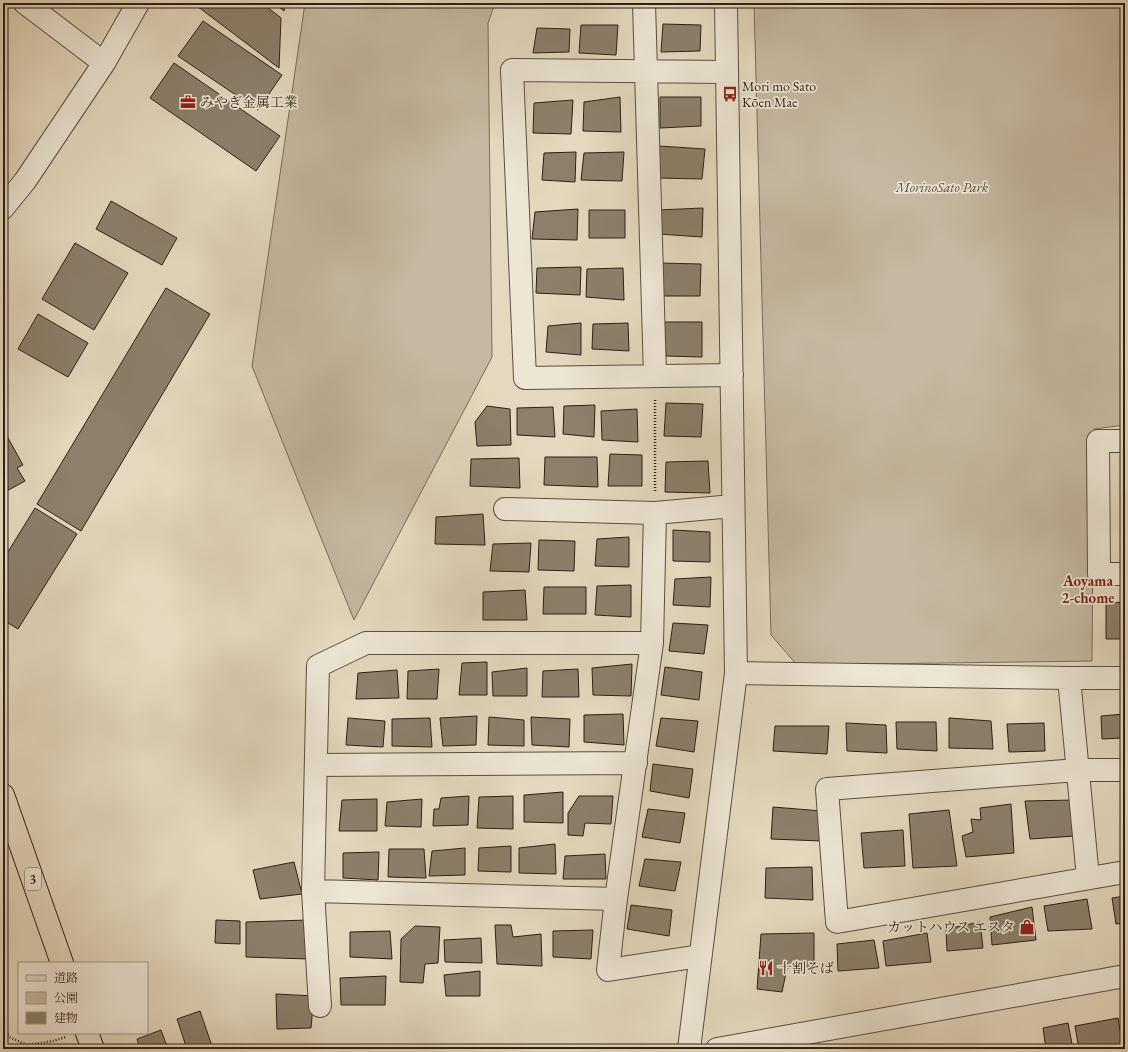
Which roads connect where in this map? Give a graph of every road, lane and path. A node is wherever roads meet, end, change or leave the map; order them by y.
1 (25, 3) edge
2 (138, 3) edge
3 (644, 3) edge
4 (726, 3) edge
5 (104, 63) junction
6 (646, 71) junction
7 (727, 72) junction
8 (3, 208) edge
9 (732, 375) junction
10 (655, 376) junction
11 (1125, 441) edge
12 (734, 506) junction
13 (505, 509) dead end
14 (655, 513) junction
15 (1125, 574) edge
16 (652, 643) junction
17 (736, 673) junction
18 (1069, 678) junction
19 (1125, 678) edge
20 (636, 763) junction
21 (316, 765) junction
22 (1078, 770) junction
23 (1125, 770) edge
24 (3, 794) edge
25 (1125, 872) edge
26 (1088, 878) junction
27 (313, 891) junction
28 (616, 899) junction
29 (700, 956) junction
30 (62, 962) edge
31 (1125, 976) edge
32 (320, 1006) dead end
33 (3, 1024) edge
34 (79, 1034) edge
35 (722, 1048) edge
36 (93, 1049) edge
37 (689, 1049) edge

1 - 5 street
2 - 5 street
3 - 6 street
4 - 7 street
5 - 8 street
6 - 7 street
6 - 10 street
6 - 10 street
7 - 9 street
9 - 10 street
9 - 12 street
10 - 14 path
11 - 15 street
12 - 14 street
12 - 17 street
13 - 14 street
14 - 16 street
16 - 20 street
16 - 21 street
17 - 18 street
17 - 29 street
18 - 19 street
18 - 22 street
20 - 21 street
20 - 28 street
21 - 27 street
22 - 23 street
22 - 26 street
22 - 26 street
24 - 30 main road, 3
25 - 26 street
27 - 28 street
27 - 32 street
28 - 29 street
29 - 37 street
31 - 35 street
33 - 34 path
34 - 36 main road

